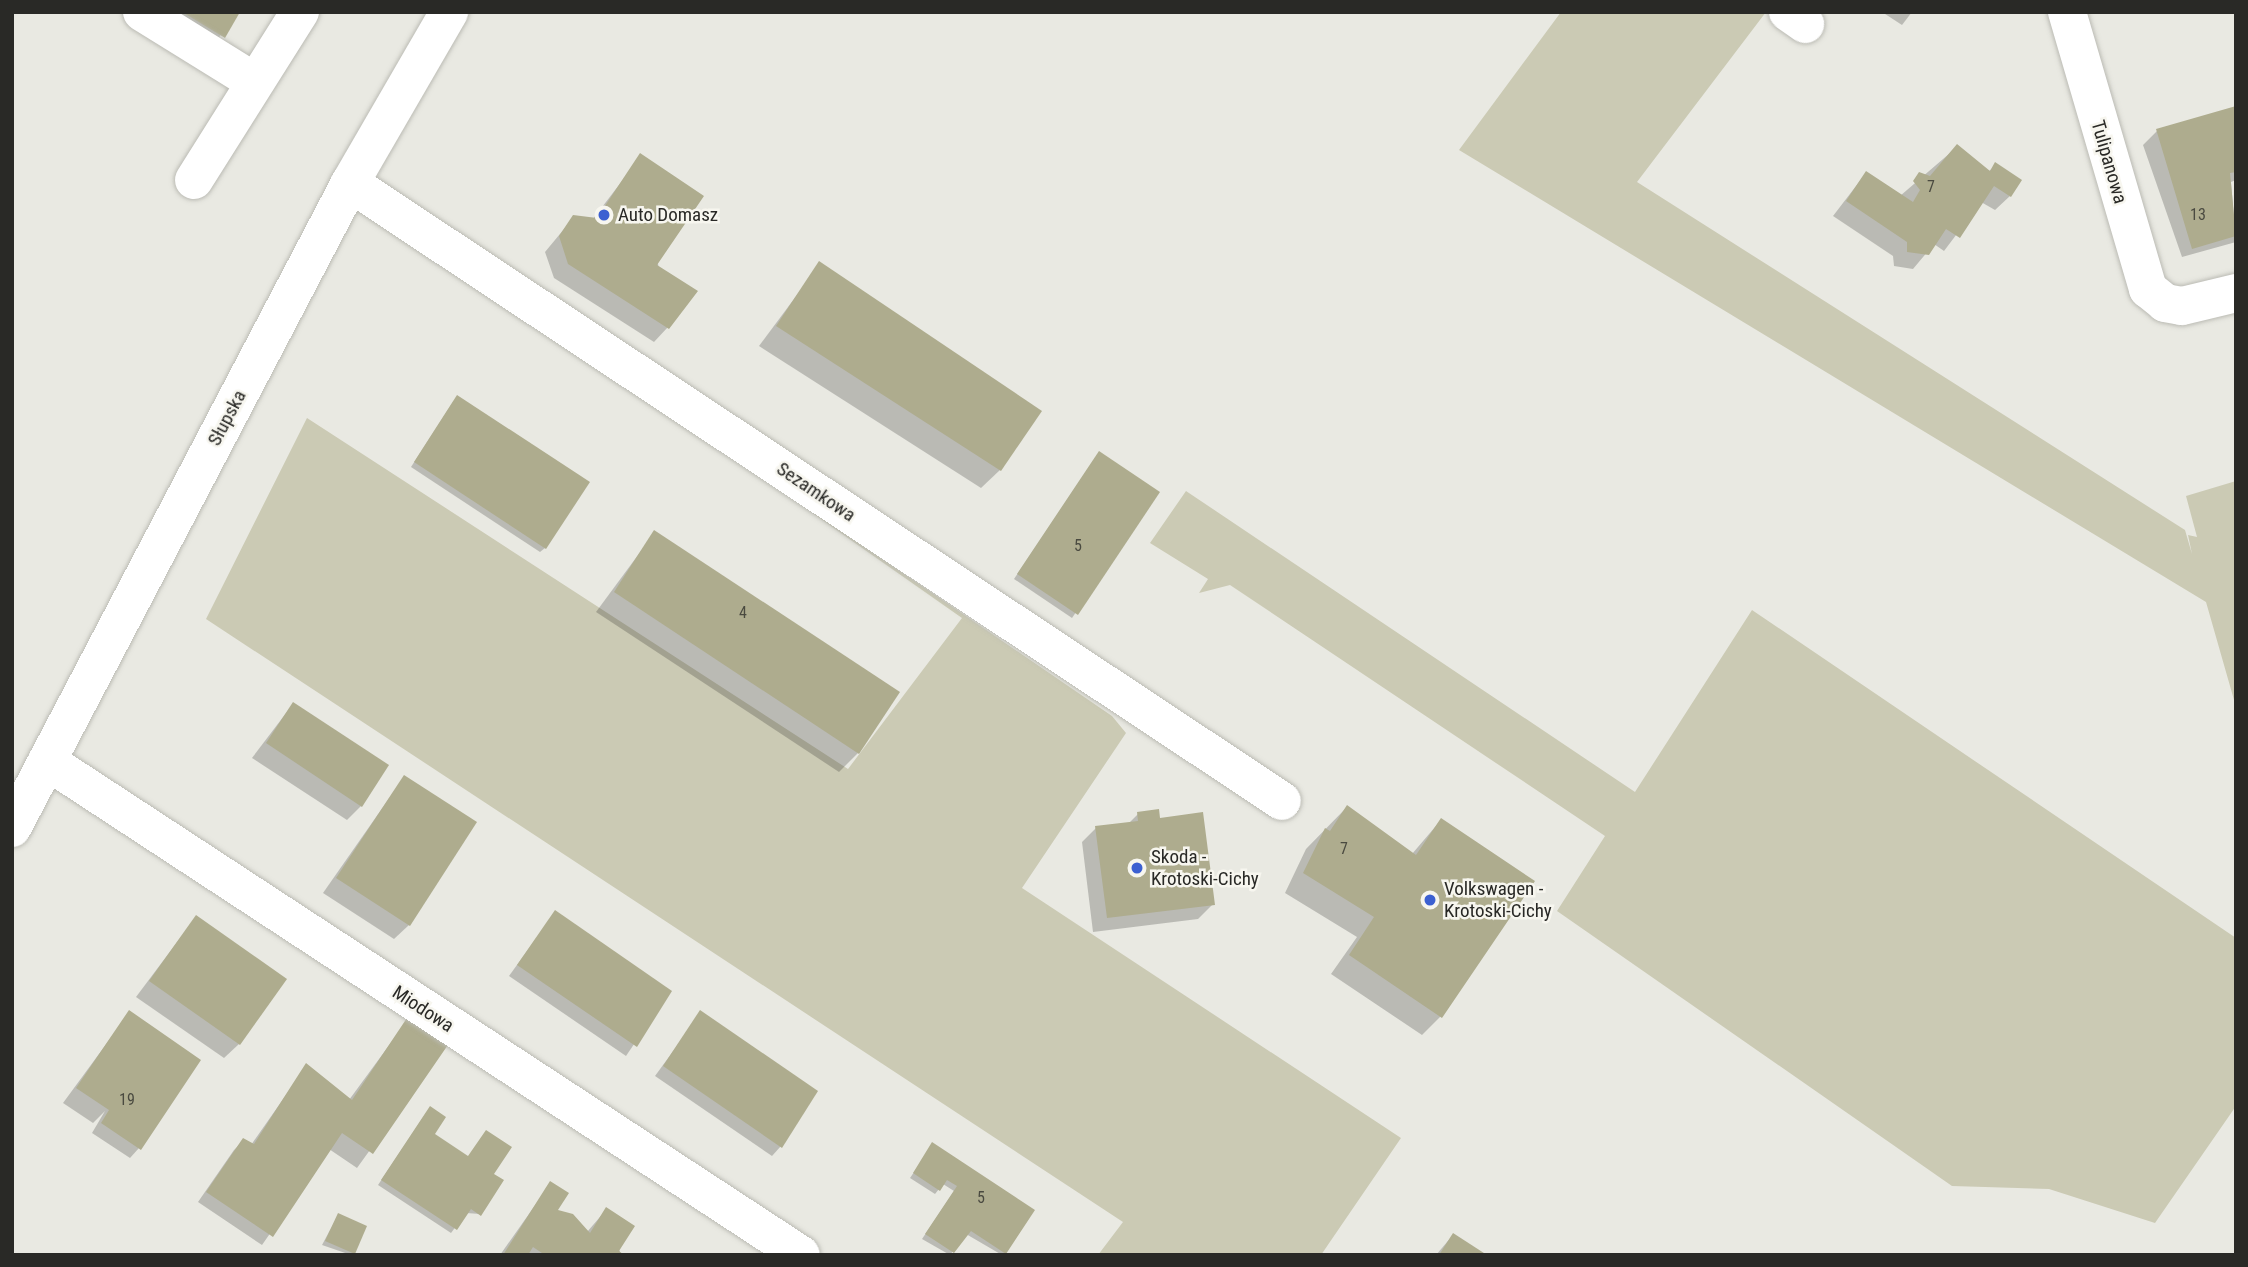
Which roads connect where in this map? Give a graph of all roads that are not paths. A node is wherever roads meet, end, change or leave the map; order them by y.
1 (142, 12) edge
2 (300, 12) edge
3 (449, 12) edge
4 (2067, 12) edge
5 (256, 82) junction
6 (194, 180) dead end
7 (350, 183) junction
8 (2236, 293) edge
9 (47, 761) junction
10 (1282, 801) dead end
11 (12, 828) edge
12 (801, 1255) edge

1 - 5 street
2 - 5 street
3 - 7 street, Słupska
4 - 8 street, Tulipanowa
5 - 6 street
7 - 9 street, Słupska
7 - 10 street, Sezamkowa
9 - 11 street, Słupska
9 - 12 street, Miodowa

